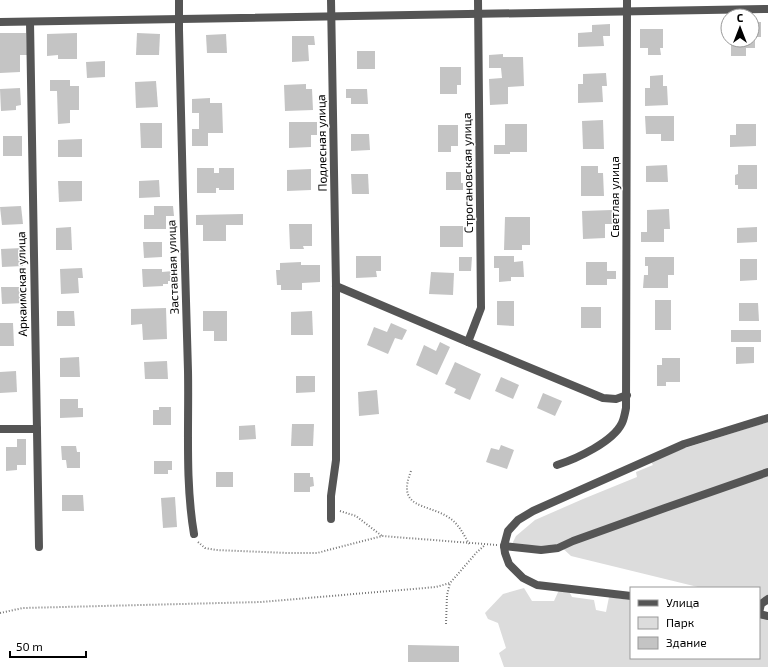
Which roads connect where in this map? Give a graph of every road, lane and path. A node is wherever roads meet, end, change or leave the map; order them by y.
1 (179, 0) edge
2 (331, 0) edge
3 (478, 0) edge
4 (627, 0) edge
5 (768, 9) edge
6 (627, 11) junction
7 (478, 14) junction
8 (332, 16) junction
9 (180, 18) junction
10 (0, 22) edge
11 (30, 22) junction
12 (336, 286) junction
13 (468, 342) junction
14 (627, 395) junction
15 (768, 418) edge
16 (0, 429) edge
17 (37, 429) junction
18 (557, 465) dead end
19 (411, 471) dead end
20 (768, 472) edge
21 (331, 515) joint
22 (194, 534) joint
23 (382, 536) junction
24 (469, 544) junction
25 (485, 545) junction
26 (504, 546) junction
27 (39, 547) dead end
28 (450, 583) junction
29 (630, 596) edge
30 (768, 598) edge
31 (760, 609) edge
32 (0, 613) edge
33 (446, 624) dead end

1 - 9 street, Заставная улица
2 - 8 street, Подлесная улица
3 - 7 street, Строгановская улица
4 - 6 street, Светлая улица
5 - 6 street
6 - 7 street
6 - 14 street, Светлая улица
7 - 8 street
7 - 13 street, Строгановская улица
8 - 9 street
8 - 12 street, Подлесная улица
9 - 11 street
9 - 22 street, Заставная улица
10 - 11 street
11 - 17 street, Аркаимская улица
12 - 13 street
12 - 21 street, Подлесная улица
13 - 14 street
14 - 18 street, Светлая улица
15 - 26 street
16 - 17 street
17 - 27 street, Аркаимская улица
19 - 24 path
20 - 26 street
21 - 23 path
22 - 23 path
23 - 24 path
24 - 25 path
25 - 26 path
25 - 28 path
26 - 29 street
28 - 32 path
28 - 33 path
30 - 31 street

